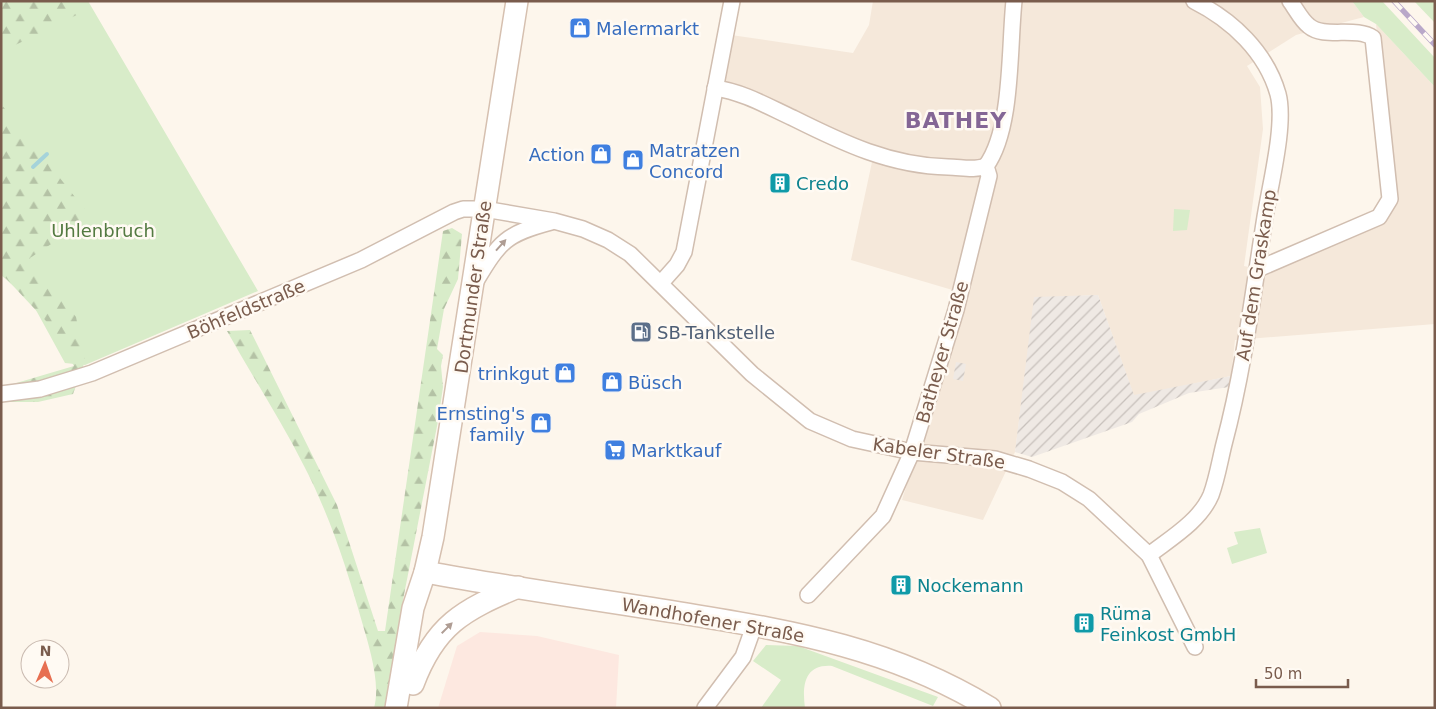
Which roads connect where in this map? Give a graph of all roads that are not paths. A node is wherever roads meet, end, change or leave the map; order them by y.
1 (517, 1) edge
2 (732, 1) edge
3 (1014, 1) edge
4 (1194, 1) edge
5 (1290, 1) edge
6 (715, 88) junction
7 (986, 166) junction
8 (484, 209) junction
9 (554, 221) junction
10 (1258, 270) junction
11 (661, 283) junction
12 (474, 285) junction
13 (1, 394) edge
14 (912, 452) junction
15 (1149, 555) junction
16 (425, 572) junction
17 (519, 586) junction
18 (808, 595) dead end
19 (754, 626) junction
20 (1195, 647) dead end
21 (413, 684) junction
22 (396, 708) edge
23 (410, 708) edge
24 (705, 708) edge
25 (990, 708) edge

1 - 8 main road, Dortmunder Straße
2 - 6 street
3 - 7 street, Batheyer Straße
4 - 10 street, Auf dem Graskamp
5 - 10 street
6 - 7 street
6 - 11 street
7 - 14 street, Batheyer Straße
8 - 9 street, Kabeler Straße
8 - 12 main road, Dortmunder Straße
8 - 13 street, Böhfeldstraße
9 - 11 street, Kabeler Straße
12 -> 9 street
10 - 15 street, Auf dem Graskamp
11 - 14 street, Kabeler Straße
12 - 16 main road, Dortmunder Straße
14 - 15 street, Kabeler Straße
14 - 18 street, Batheyer Straße
15 - 20 street, Kabeler Straße
16 - 17 main road, Wandhofener Straße
16 - 21 main road, Dortmunder Straße
16 - 22 main road, Dortmunder Straße
17 - 19 main road, Wandhofener Straße
21 -> 17 main road
19 - 24 street
19 - 25 main road, Wandhofener Straße
21 - 23 main road, Dortmunder Straße

